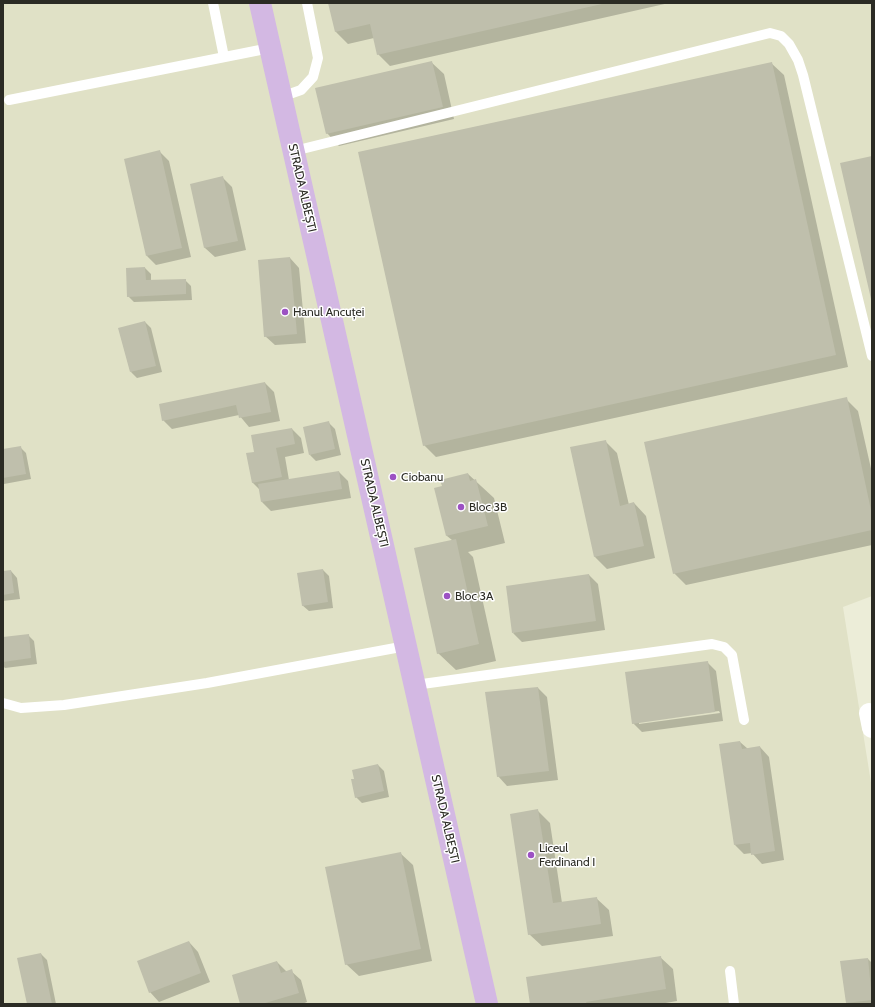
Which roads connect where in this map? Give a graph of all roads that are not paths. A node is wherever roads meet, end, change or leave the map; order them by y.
1 (213, 3) edge
2 (260, 3) edge
3 (307, 3) edge
4 (270, 48) junction
5 (224, 57) junction
6 (281, 97) junction
7 (9, 100) dead end
8 (294, 151) junction
9 (872, 356) edge
10 (406, 646) junction
11 (415, 684) junction
12 (3, 703) edge
13 (744, 720) dead end
14 (730, 971) dead end
15 (487, 1004) edge
16 (734, 1004) edge

1 - 5 lane
2 - 4 main road, STRADA ALBEȘTI
3 - 6 lane
4 - 5 lane
4 - 6 main road, STRADA ALBEȘTI
5 - 7 lane
6 - 8 main road, STRADA ALBEȘTI
8 - 9 lane
8 - 10 main road, STRADA ALBEȘTI
10 - 11 main road, STRADA ALBEȘTI
10 - 12 lane
11 - 13 lane
11 - 15 main road, STRADA ALBEȘTI
14 - 16 lane

